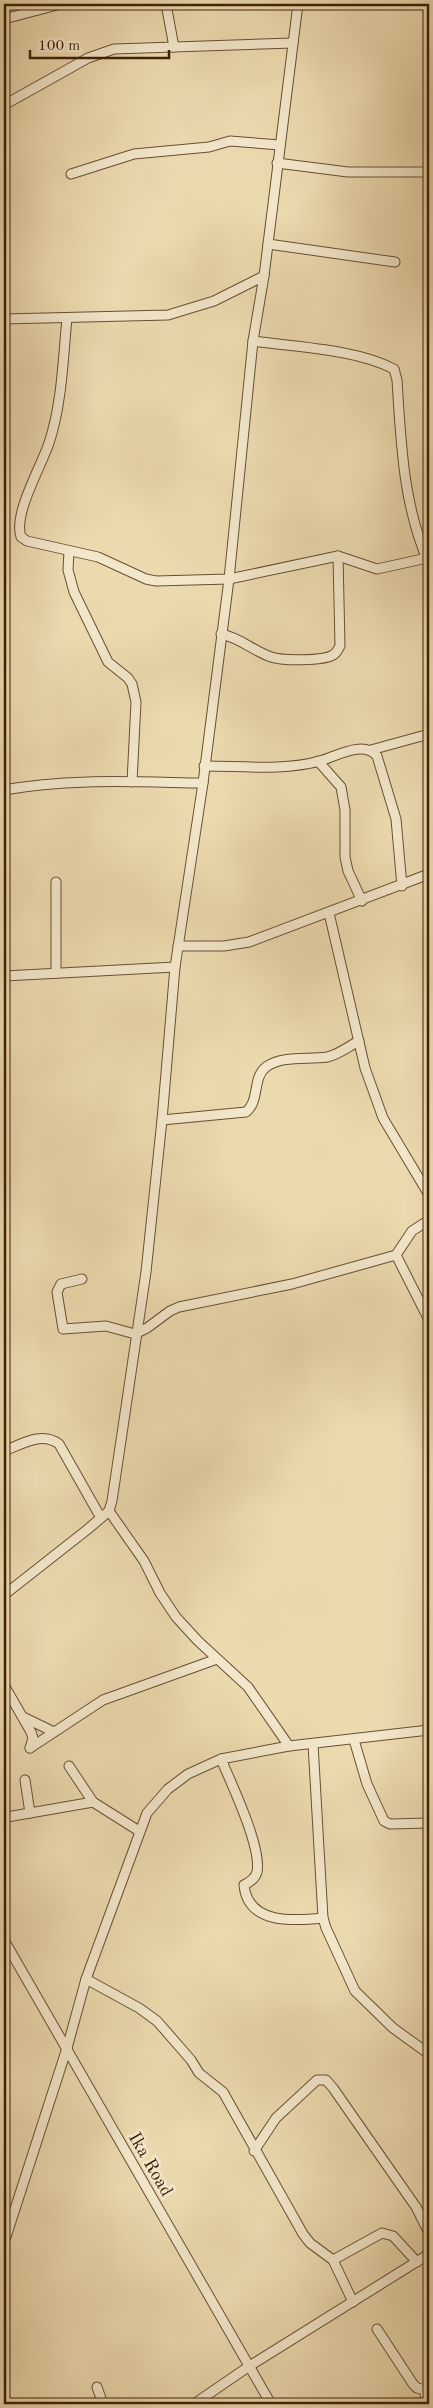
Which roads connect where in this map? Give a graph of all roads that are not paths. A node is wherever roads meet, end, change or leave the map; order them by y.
1 (61, 4) edge
2 (166, 4) edge
3 (298, 4) edge
4 (4, 19) edge
5 (293, 44) junction
6 (174, 47) junction
7 (4, 105) edge
8 (280, 145) junction
9 (277, 163) junction
10 (429, 172) edge
11 (71, 174) dead end
12 (268, 244) junction
13 (395, 262) dead end
14 (264, 276) junction
15 (67, 318) junction
16 (4, 319) edge
17 (253, 340) junction
18 (69, 551) junction
19 (338, 556) junction
20 (428, 561) edge
21 (229, 579) junction
22 (222, 634) junction
23 (429, 734) edge
24 (372, 750) junction
25 (318, 761) junction
26 (204, 766) junction
27 (132, 782) junction
28 (203, 783) junction
29 (4, 790) edge
30 (429, 874) edge
31 (56, 882) dead end
32 (402, 886) junction
33 (362, 901) junction
34 (330, 913) junction
35 (178, 946) junction
36 (175, 967) junction
37 (56, 973) junction
38 (4, 976) edge
39 (359, 1041) junction
40 (162, 1120) junction
41 (429, 1195) edge
42 (429, 1220) edge
43 (396, 1255) junction
44 (82, 1279) dead end
45 (429, 1320) edge
46 (135, 1334) junction
47 (4, 1450) edge
48 (109, 1511) junction
49 (101, 1518) junction
50 (4, 1595) edge
51 (217, 1659) junction
52 (4, 1685) edge
53 (23, 1717) junction
54 (429, 1730) edge
55 (54, 1732) junction
56 (354, 1740) junction
57 (313, 1744) junction
58 (290, 1746) junction
59 (221, 1759) junction
60 (69, 1766) dead end
61 (25, 1780) dead end
62 (94, 1802) junction
63 (30, 1813) junction
64 (7, 1817) dead end
65 (429, 1824) edge
66 (139, 1831) junction
67 (323, 1918) junction
68 (4, 1940) edge
69 (86, 1979) junction
70 (67, 2048) junction
71 (429, 2054) edge
72 (254, 2151) junction
73 (7, 2220) edge
74 (429, 2233) edge
75 (4, 2242) edge
76 (429, 2254) edge
77 (333, 2260) junction
78 (417, 2262) junction
79 (353, 2302) junction
80 (377, 2330) dead end
81 (248, 2367) junction
82 (427, 2386) edge
83 (97, 2387) dead end
84 (429, 2401) edge
85 (103, 2404) edge
86 (194, 2404) edge
87 (271, 2404) edge

1 - 4 street
2 - 6 street
3 - 5 street
5 - 6 street
5 - 8 street
6 - 7 street
8 - 9 street
8 - 11 street
9 - 10 street
9 - 12 street
12 - 13 street
12 - 14 street
14 - 15 street
14 - 17 street
15 - 16 street
15 - 18 street
17 - 20 street
17 - 21 street
18 - 21 street
18 - 27 street
19 - 20 street
19 - 21 street
19 - 22 street
21 - 22 street
22 - 26 street
23 - 24 street
24 - 25 street
24 - 32 street
25 - 26 street
25 - 33 street
26 - 28 street
27 - 28 street
27 - 29 street
28 - 35 street
30 - 32 street
31 - 37 street
32 - 33 street
33 - 34 street
34 - 35 street
34 - 39 street
35 - 36 street
36 - 37 street
36 - 40 street
37 - 38 street
39 - 40 street
39 - 41 street
40 - 46 street
42 - 43 street
43 - 45 street
43 - 46 street
44 - 46 street
46 - 48 street
47 - 49 street
48 - 49 street
48 - 51 street
49 - 50 street
51 - 55 street
51 - 58 street
52 - 53 street
53 - 55 street
53 - 55 street
54 - 56 street
56 - 57 street
56 - 65 street
57 - 58 street
57 - 67 street
58 - 59 street
59 - 66 street
59 - 67 street
60 - 62 street
61 - 63 street
62 - 63 street
62 - 66 street
63 - 64 street
66 - 69 street
67 - 71 street
68 - 70 street, Ika Road
69 - 70 street
69 - 72 street
70 - 73 street
70 - 81 street, Ika Road
72 - 74 street
72 - 77 street
73 - 75 street
76 - 78 street
77 - 78 street
77 - 79 street
78 - 79 street
79 - 81 street
80 - 82 street
81 - 86 street
81 - 87 street, Ika Road
82 - 84 street
83 - 85 street

